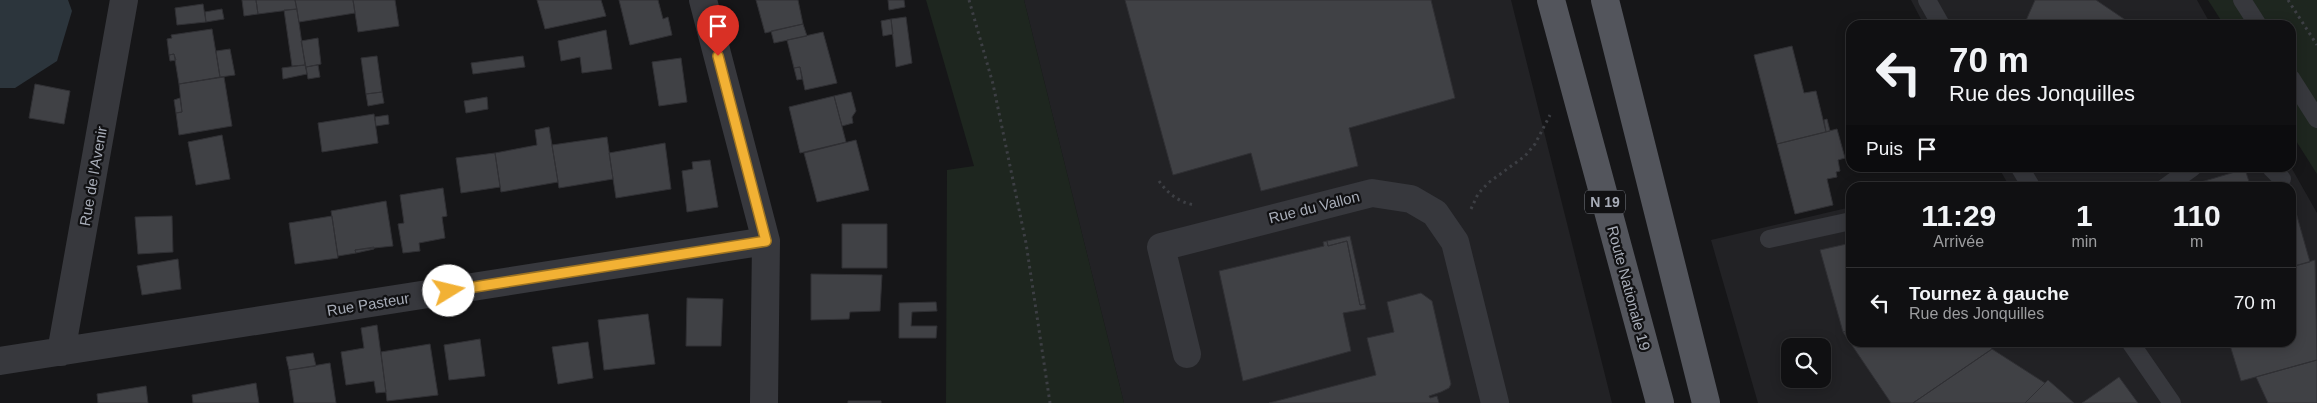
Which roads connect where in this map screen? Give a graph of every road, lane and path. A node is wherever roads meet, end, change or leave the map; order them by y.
1 (124, 0) edge
2 (703, 0) edge
3 (968, 0) edge
4 (1551, 0) edge
5 (1605, 0) edge
6 (1927, 0) edge
7 (2242, 0) edge
8 (2288, 0) edge
9 (1938, 20) edge
10 (2255, 20) edge
11 (2317, 45) edge
12 (2296, 86) edge
13 (2317, 119) edge
14 (2186, 172) edge
15 (2172, 182) edge
16 (1846, 222) edge
17 (1769, 238) dead end
18 (766, 241) junction
19 (2133, 347) edge
20 (61, 352) junction
21 (1187, 354) dead end
22 (0, 361) edge
23 (764, 403) edge
24 (1050, 403) edge
25 (1495, 403) edge
26 (1660, 403) edge
27 (1706, 403) edge
28 (2172, 403) edge

1 - 20 street, Rue de l'Avenir
2 - 18 street
3 - 24 path
4 - 26 main road, Route Nationale 19 / N 19
5 - 27 main road
6 - 9 lane
7 - 10 lane
8 - 11 path
12 - 13 lane
14 - 15 lane
16 - 17 lane
18 - 20 street, Rue Pasteur
18 - 23 street
19 - 28 lane
20 - 22 street, Rue Pasteur
21 - 25 street, Rue du Vallon

